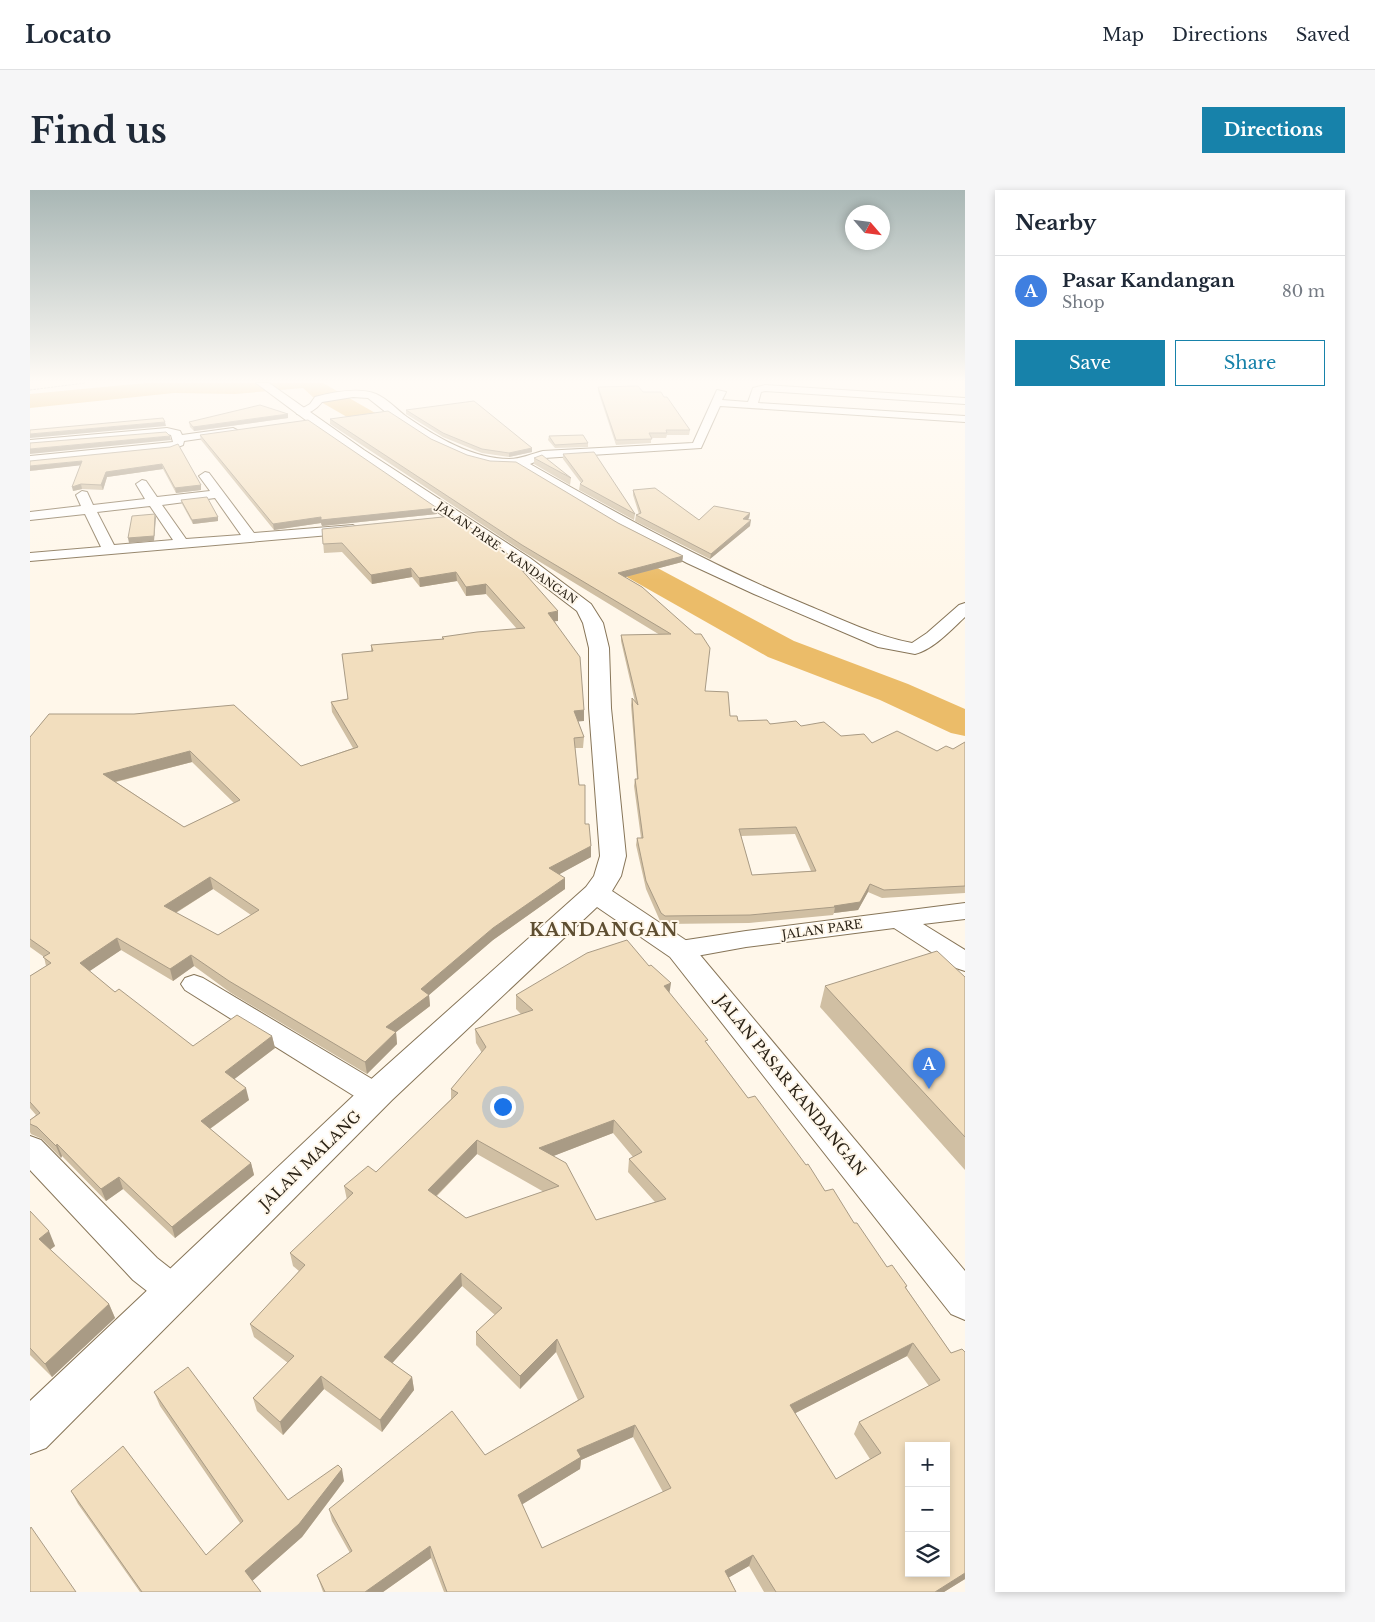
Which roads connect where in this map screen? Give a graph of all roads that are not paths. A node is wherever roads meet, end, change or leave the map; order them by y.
1 (156, 448) edge
2 (352, 448) edge
3 (458, 448) edge
4 (655, 448) edge
5 (30, 460) edge
6 (520, 463) junction
7 (205, 476) dead end
8 (142, 484) dead end
9 (81, 494) edge
10 (219, 494) junction
11 (154, 501) junction
12 (89, 508) junction
13 (30, 516) edge
14 (459, 518) junction
15 (433, 521) edge
16 (371, 527) edge
17 (251, 539) junction
18 (183, 545) junction
19 (110, 551) junction
20 (30, 557) edge
21 (965, 608) edge
22 (596, 893) junction
23 (965, 911) edge
24 (897, 919) junction
25 (680, 950) junction
26 (965, 962) edge
27 (194, 984) dead end
28 (377, 1096) junction
29 (30, 1149) edge
30 (173, 1291) junction
31 (965, 1301) edge
32 (30, 1432) edge

1 - 5 street
2 - 14 main road, JALAN PARE - KANDANGAN
3 - 6 street
4 - 6 street
6 - 21 street
7 - 10 street
8 - 11 street
9 - 12 street
10 - 11 street
10 - 17 street
11 - 12 street
11 - 18 street
12 - 13 street
12 - 19 street
14 - 15 street
14 - 22 main road, JALAN PARE - KANDANGAN
16 - 17 street
17 - 18 street
18 - 19 street
19 - 20 street
22 - 25 main road, JALAN PASAR KANDANGAN
22 - 28 main road, JALAN MALANG
23 - 24 street, JALAN PARE
24 - 25 street, JALAN PARE
24 - 26 street
25 - 31 main road, JALAN PASAR KANDANGAN
27 - 28 street
28 - 30 main road, JALAN MALANG
29 - 30 street
30 - 32 main road, JALAN MALANG

